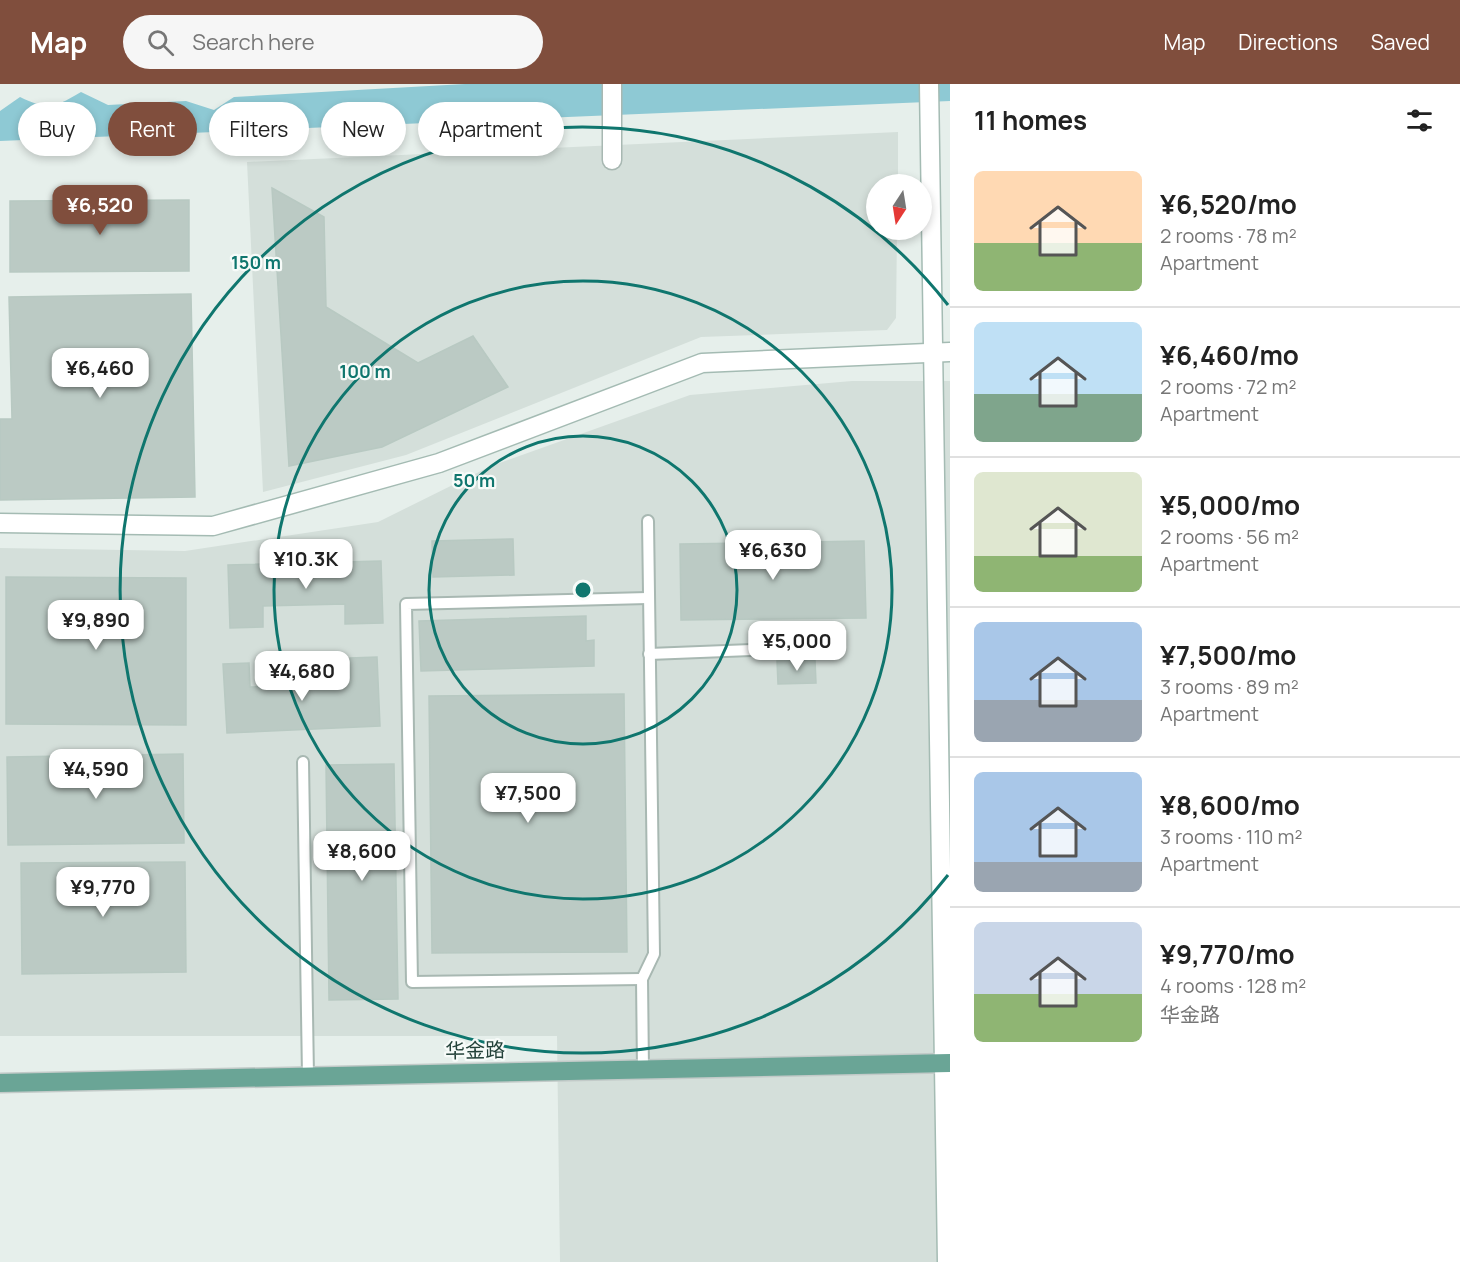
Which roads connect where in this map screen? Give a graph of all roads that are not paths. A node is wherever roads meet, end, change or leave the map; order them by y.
1 (612, 84) edge
2 (929, 84) edge
3 (612, 160) dead end
4 (941, 352) edge
5 (648, 521) dead end
6 (0, 523) edge
7 (648, 598) junction
8 (799, 648) dead end
9 (649, 654) junction
10 (303, 762) dead end
11 (642, 979) junction
12 (948, 1063) edge
13 (643, 1069) junction
14 (308, 1076) junction
15 (0, 1083) edge
16 (947, 1262) edge

1 - 3 street
2 - 4 street
4 - 6 street
4 - 12 street
5 - 7 lane
7 - 9 lane
7 - 11 lane
8 - 9 lane
9 - 11 lane
10 - 14 lane
11 - 13 lane
12 - 13 main road, 华金路
12 - 16 street
13 - 14 main road, 华金路
14 - 15 main road, 华金路

